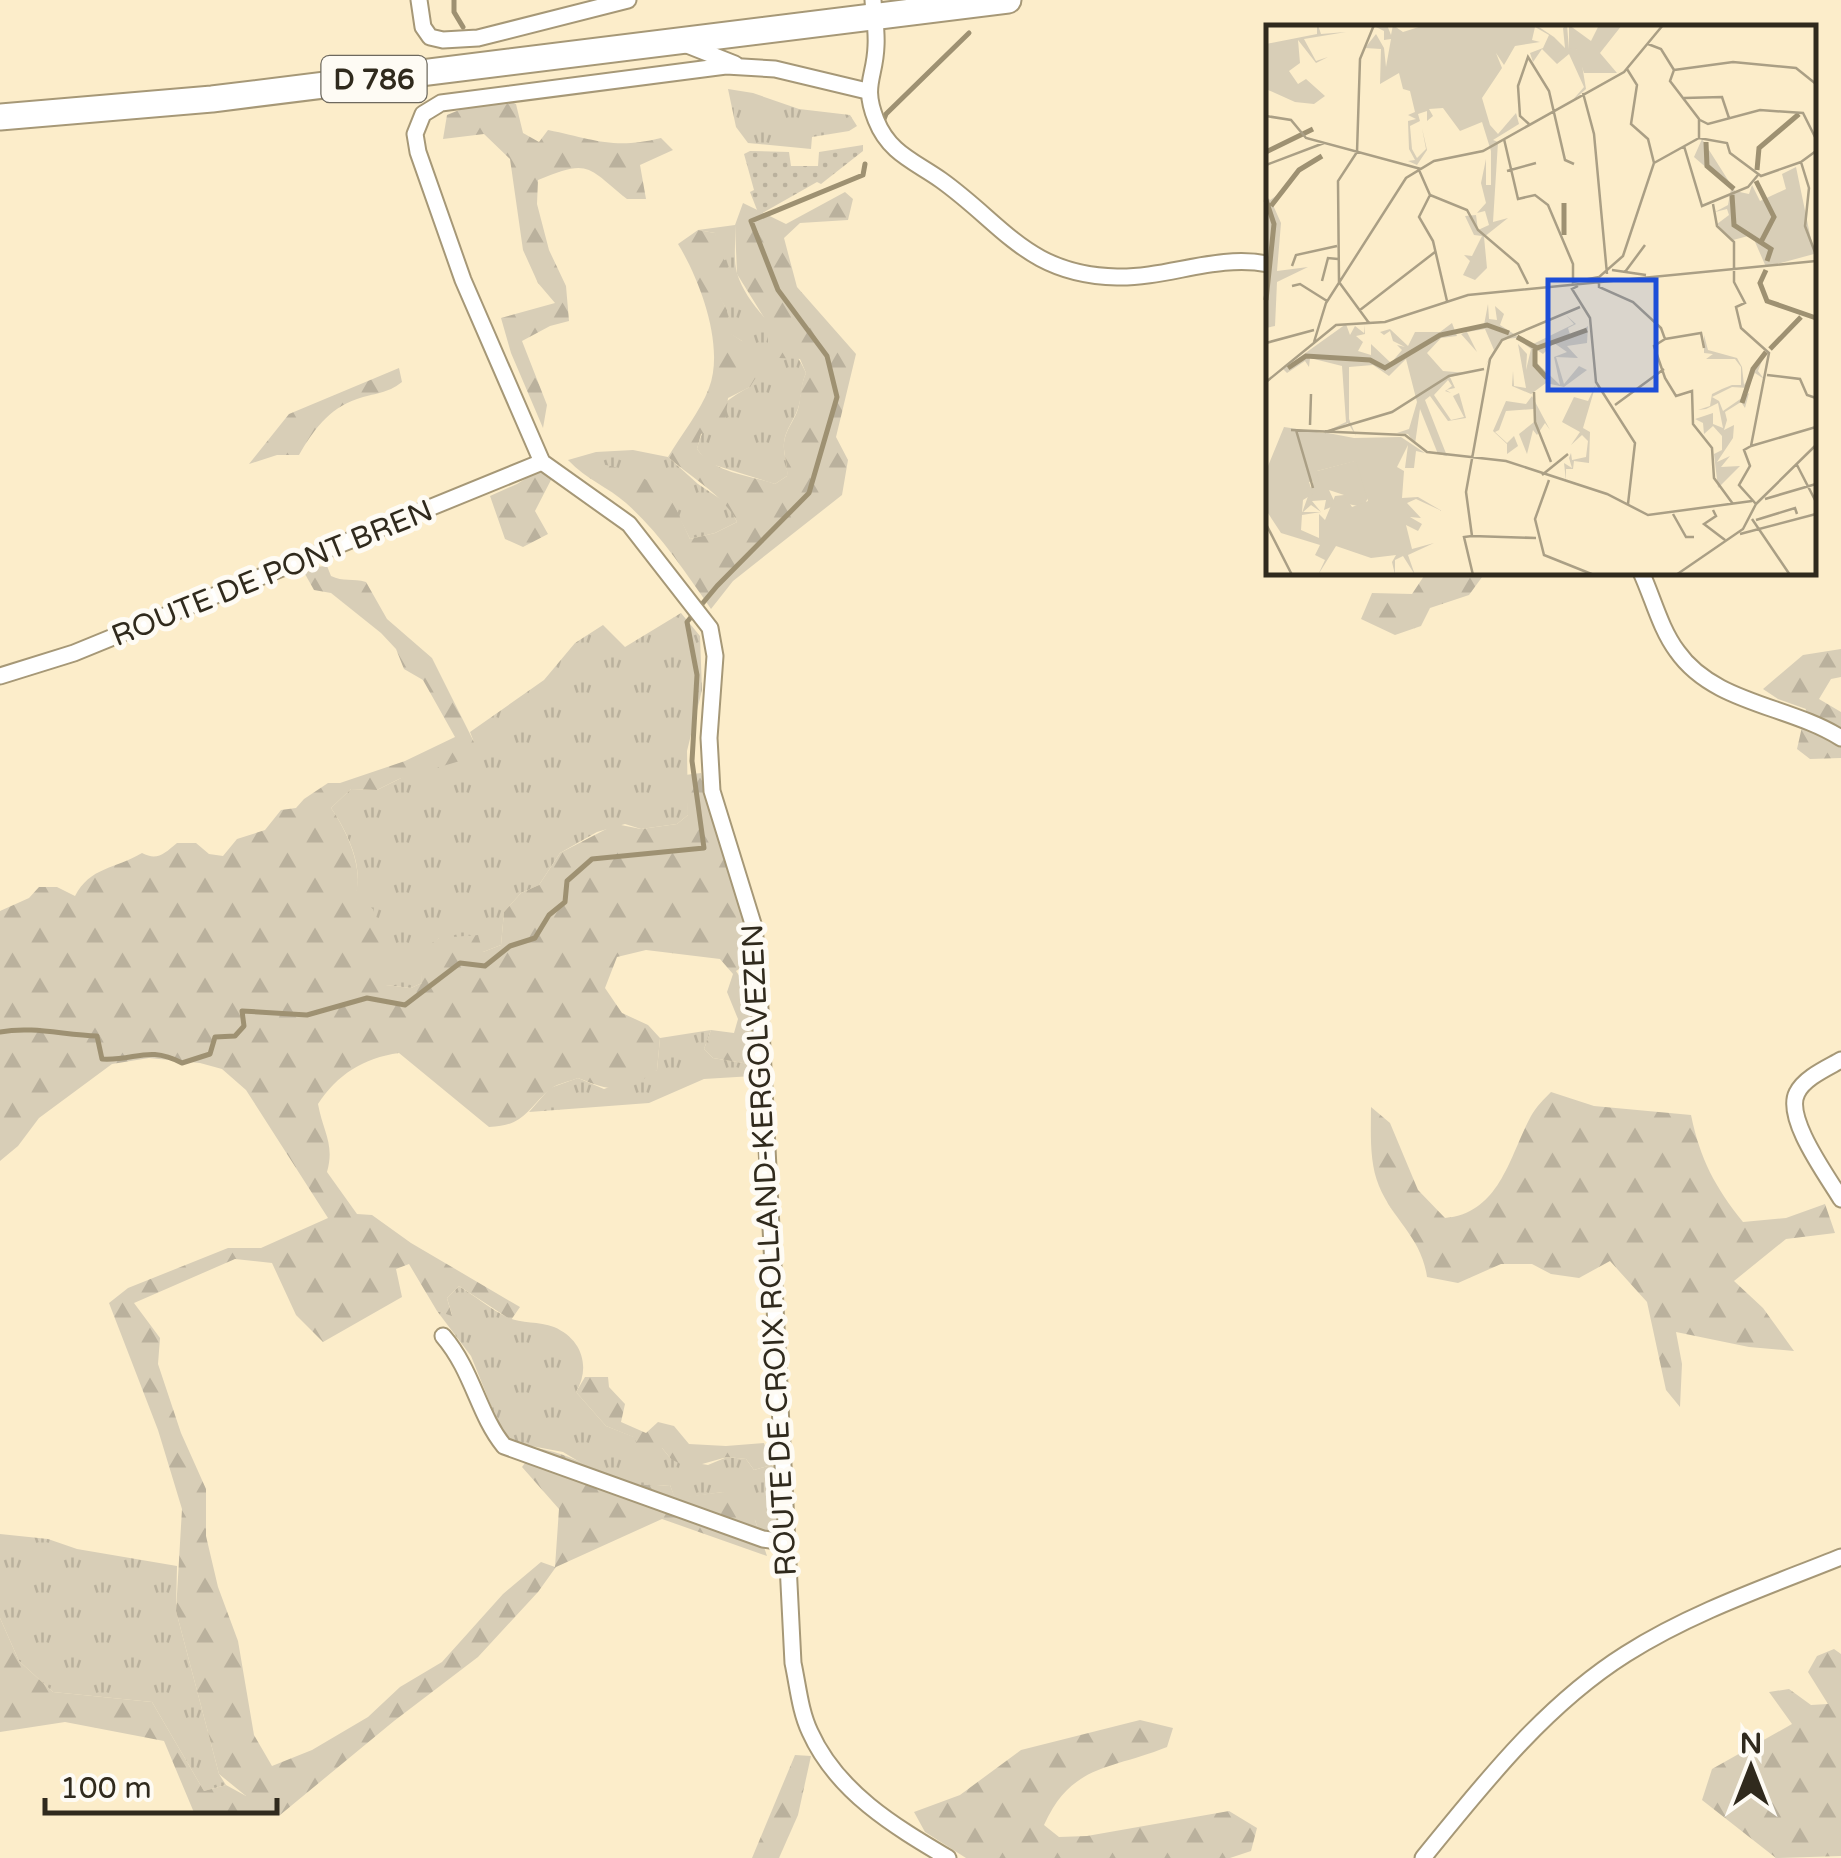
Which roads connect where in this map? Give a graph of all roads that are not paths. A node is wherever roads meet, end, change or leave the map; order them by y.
1 (419, 0) edge
2 (628, 0) edge
3 (1008, 0) edge
4 (874, 9) edge
5 (678, 42) junction
6 (741, 67) junction
7 (868, 90) junction
8 (0, 117) edge
9 (1266, 264) edge
10 (542, 462) junction
11 (1642, 575) edge
12 (0, 676) edge
13 (1841, 738) edge
14 (1841, 1060) edge
15 (1841, 1199) edge
16 (443, 1336) dead end
17 (785, 1542) junction
18 (1841, 1557) edge
19 (948, 1858) edge
20 (1423, 1858) edge

1 - 2 street
3 - 4 main road, D 786
4 - 5 main road, D 786
4 - 7 street
5 - 6 street
5 - 8 main road, D 786
6 - 7 street
6 - 10 street
7 - 9 street
10 - 12 street, ROUTE DE PONT BREN
10 - 17 street, ROUTE DE CROIX ROLLAND-KERGOLVEZEN
11 - 13 street
14 - 15 street
16 - 17 street
17 - 19 street, ROUTE DE CROIX ROLLAND-KERGOLVEZEN
18 - 20 street

